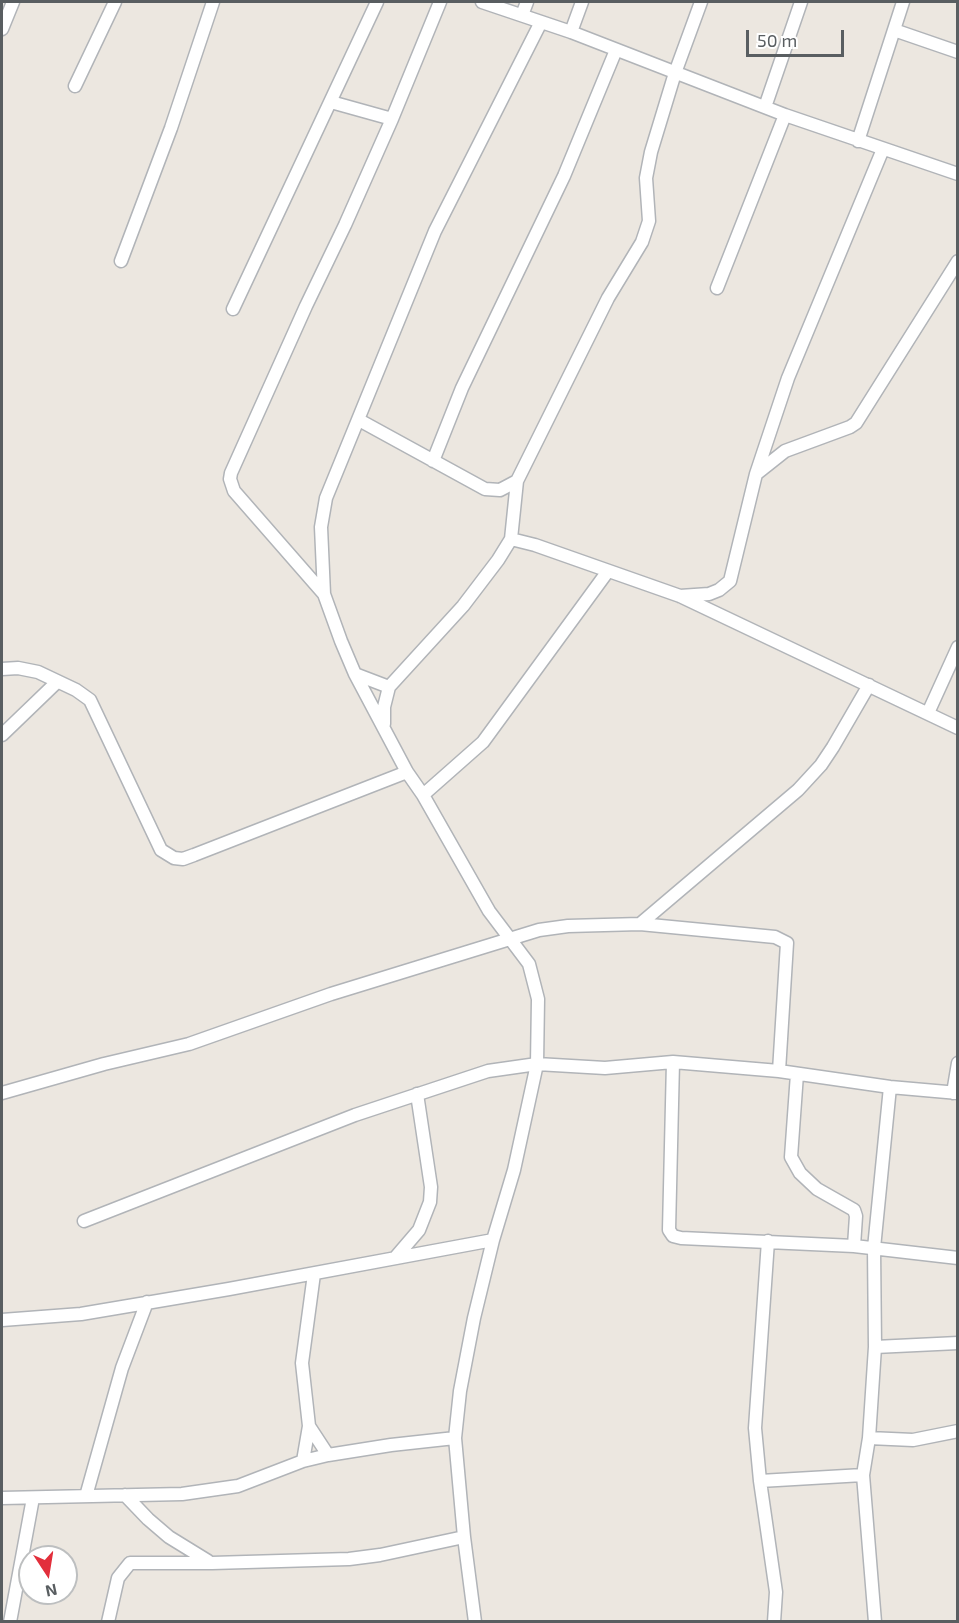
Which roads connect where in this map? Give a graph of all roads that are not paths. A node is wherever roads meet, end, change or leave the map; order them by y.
1 (13, 2) edge
2 (115, 2) edge
3 (213, 2) edge
4 (377, 2) edge
5 (440, 2) edge
6 (482, 2) edge
7 (527, 2) edge
8 (582, 2) edge
9 (701, 2) edge
10 (801, 2) edge
11 (903, 2) edge
12 (522, 15) junction
13 (541, 22) junction
14 (2, 29) edge
15 (894, 30) junction
16 (570, 32) junction
17 (616, 50) junction
18 (957, 52) edge
19 (675, 73) junction
20 (75, 86) dead end
21 (331, 102) junction
22 (765, 107) junction
23 (785, 115) junction
24 (392, 119) junction
25 (858, 141) junction
26 (883, 149) junction
27 (957, 174) edge
28 (121, 261) dead end
29 (957, 261) edge
30 (717, 288) dead end
31 (233, 309) dead end
32 (359, 420) junction
33 (433, 461) junction
34 (756, 474) junction
35 (517, 482) junction
36 (511, 539) junction
37 (608, 570) junction
38 (324, 594) junction
39 (680, 596) junction
40 (957, 647) edge
41 (2, 669) edge
42 (355, 674) junction
43 (57, 682) junction
44 (869, 685) junction
45 (389, 687) junction
46 (928, 713) junction
47 (384, 726) junction
48 (957, 728) edge
49 (2, 735) edge
50 (407, 772) junction
51 (423, 795) junction
52 (640, 924) junction
53 (512, 939) junction
54 (673, 1062) junction
55 (957, 1063) edge
56 (537, 1064) junction
57 (779, 1071) junction
58 (798, 1074) junction
59 (890, 1088) junction
60 (2, 1093) edge
61 (955, 1093) edge
62 (417, 1094) junction
63 (84, 1221) dead end
64 (493, 1240) junction
65 (768, 1241) junction
66 (854, 1245) junction
67 (874, 1248) junction
68 (395, 1258) junction
69 (957, 1258) edge
70 (314, 1274) junction
71 (147, 1302) junction
72 (2, 1320) edge
73 (957, 1343) edge
74 (875, 1347) junction
75 (309, 1426) junction
76 (957, 1431) edge
77 (455, 1438) junction
78 (869, 1438) junction
79 (328, 1455) junction
80 (303, 1461) junction
81 (863, 1475) junction
82 (760, 1481) junction
83 (125, 1495) junction
84 (86, 1496) junction
85 (2, 1498) edge
86 (33, 1498) junction
87 (464, 1537) junction
88 (212, 1563) junction
89 (10, 1622) edge
90 (108, 1622) edge
91 (475, 1622) edge
92 (774, 1622) edge
93 (875, 1622) edge

1 - 14 street
2 - 20 street
3 - 28 street
4 - 21 street
5 - 24 street
6 - 12 street
7 - 12 street
8 - 16 street
9 - 19 street
10 - 22 street
11 - 15 street
12 - 13 street
13 - 16 street
13 - 32 street
15 - 18 street
15 - 25 street
16 - 17 street
17 - 19 street
17 - 33 street
19 - 22 street
19 - 35 street
21 - 24 street
21 - 31 street
22 - 23 street
23 - 25 street
23 - 30 street
24 - 38 street
25 - 26 street
26 - 27 street
26 - 34 street
29 - 34 street
32 - 33 street
32 - 38 street
33 - 35 street
34 - 39 street
35 - 36 street
36 - 37 street
36 - 45 street
37 - 39 street
37 - 51 street
38 - 42 street
39 - 44 street
40 - 46 street
41 - 43 street
42 - 45 street
42 - 47 street
43 - 49 street
43 - 50 street
44 - 46 street
44 - 52 street
45 - 47 street
46 - 48 street
47 - 50 street
50 - 51 street
51 - 53 street
52 - 53 street
52 - 57 street
53 - 56 street
53 - 60 street
54 - 56 street
54 - 57 street
54 - 65 street
55 - 61 street
56 - 62 street
56 - 64 street
57 - 58 street
58 - 59 street
58 - 66 street
59 - 61 street
59 - 67 street
62 - 63 street
62 - 68 street
64 - 68 street
64 - 77 street
65 - 66 street
65 - 82 street
66 - 67 street
67 - 69 street
67 - 74 street
68 - 70 street
70 - 71 street
70 - 75 street
71 - 72 street
71 - 84 street
73 - 74 street
74 - 78 street
75 - 79 street
75 - 80 street
76 - 78 street
77 - 79 street
77 - 87 street
78 - 81 street
79 - 80 street
80 - 83 street
81 - 82 street
81 - 93 street
82 - 92 street
83 - 84 street
83 - 88 street
84 - 86 street
85 - 86 street
86 - 89 street
87 - 88 street
87 - 91 street
88 - 90 street

